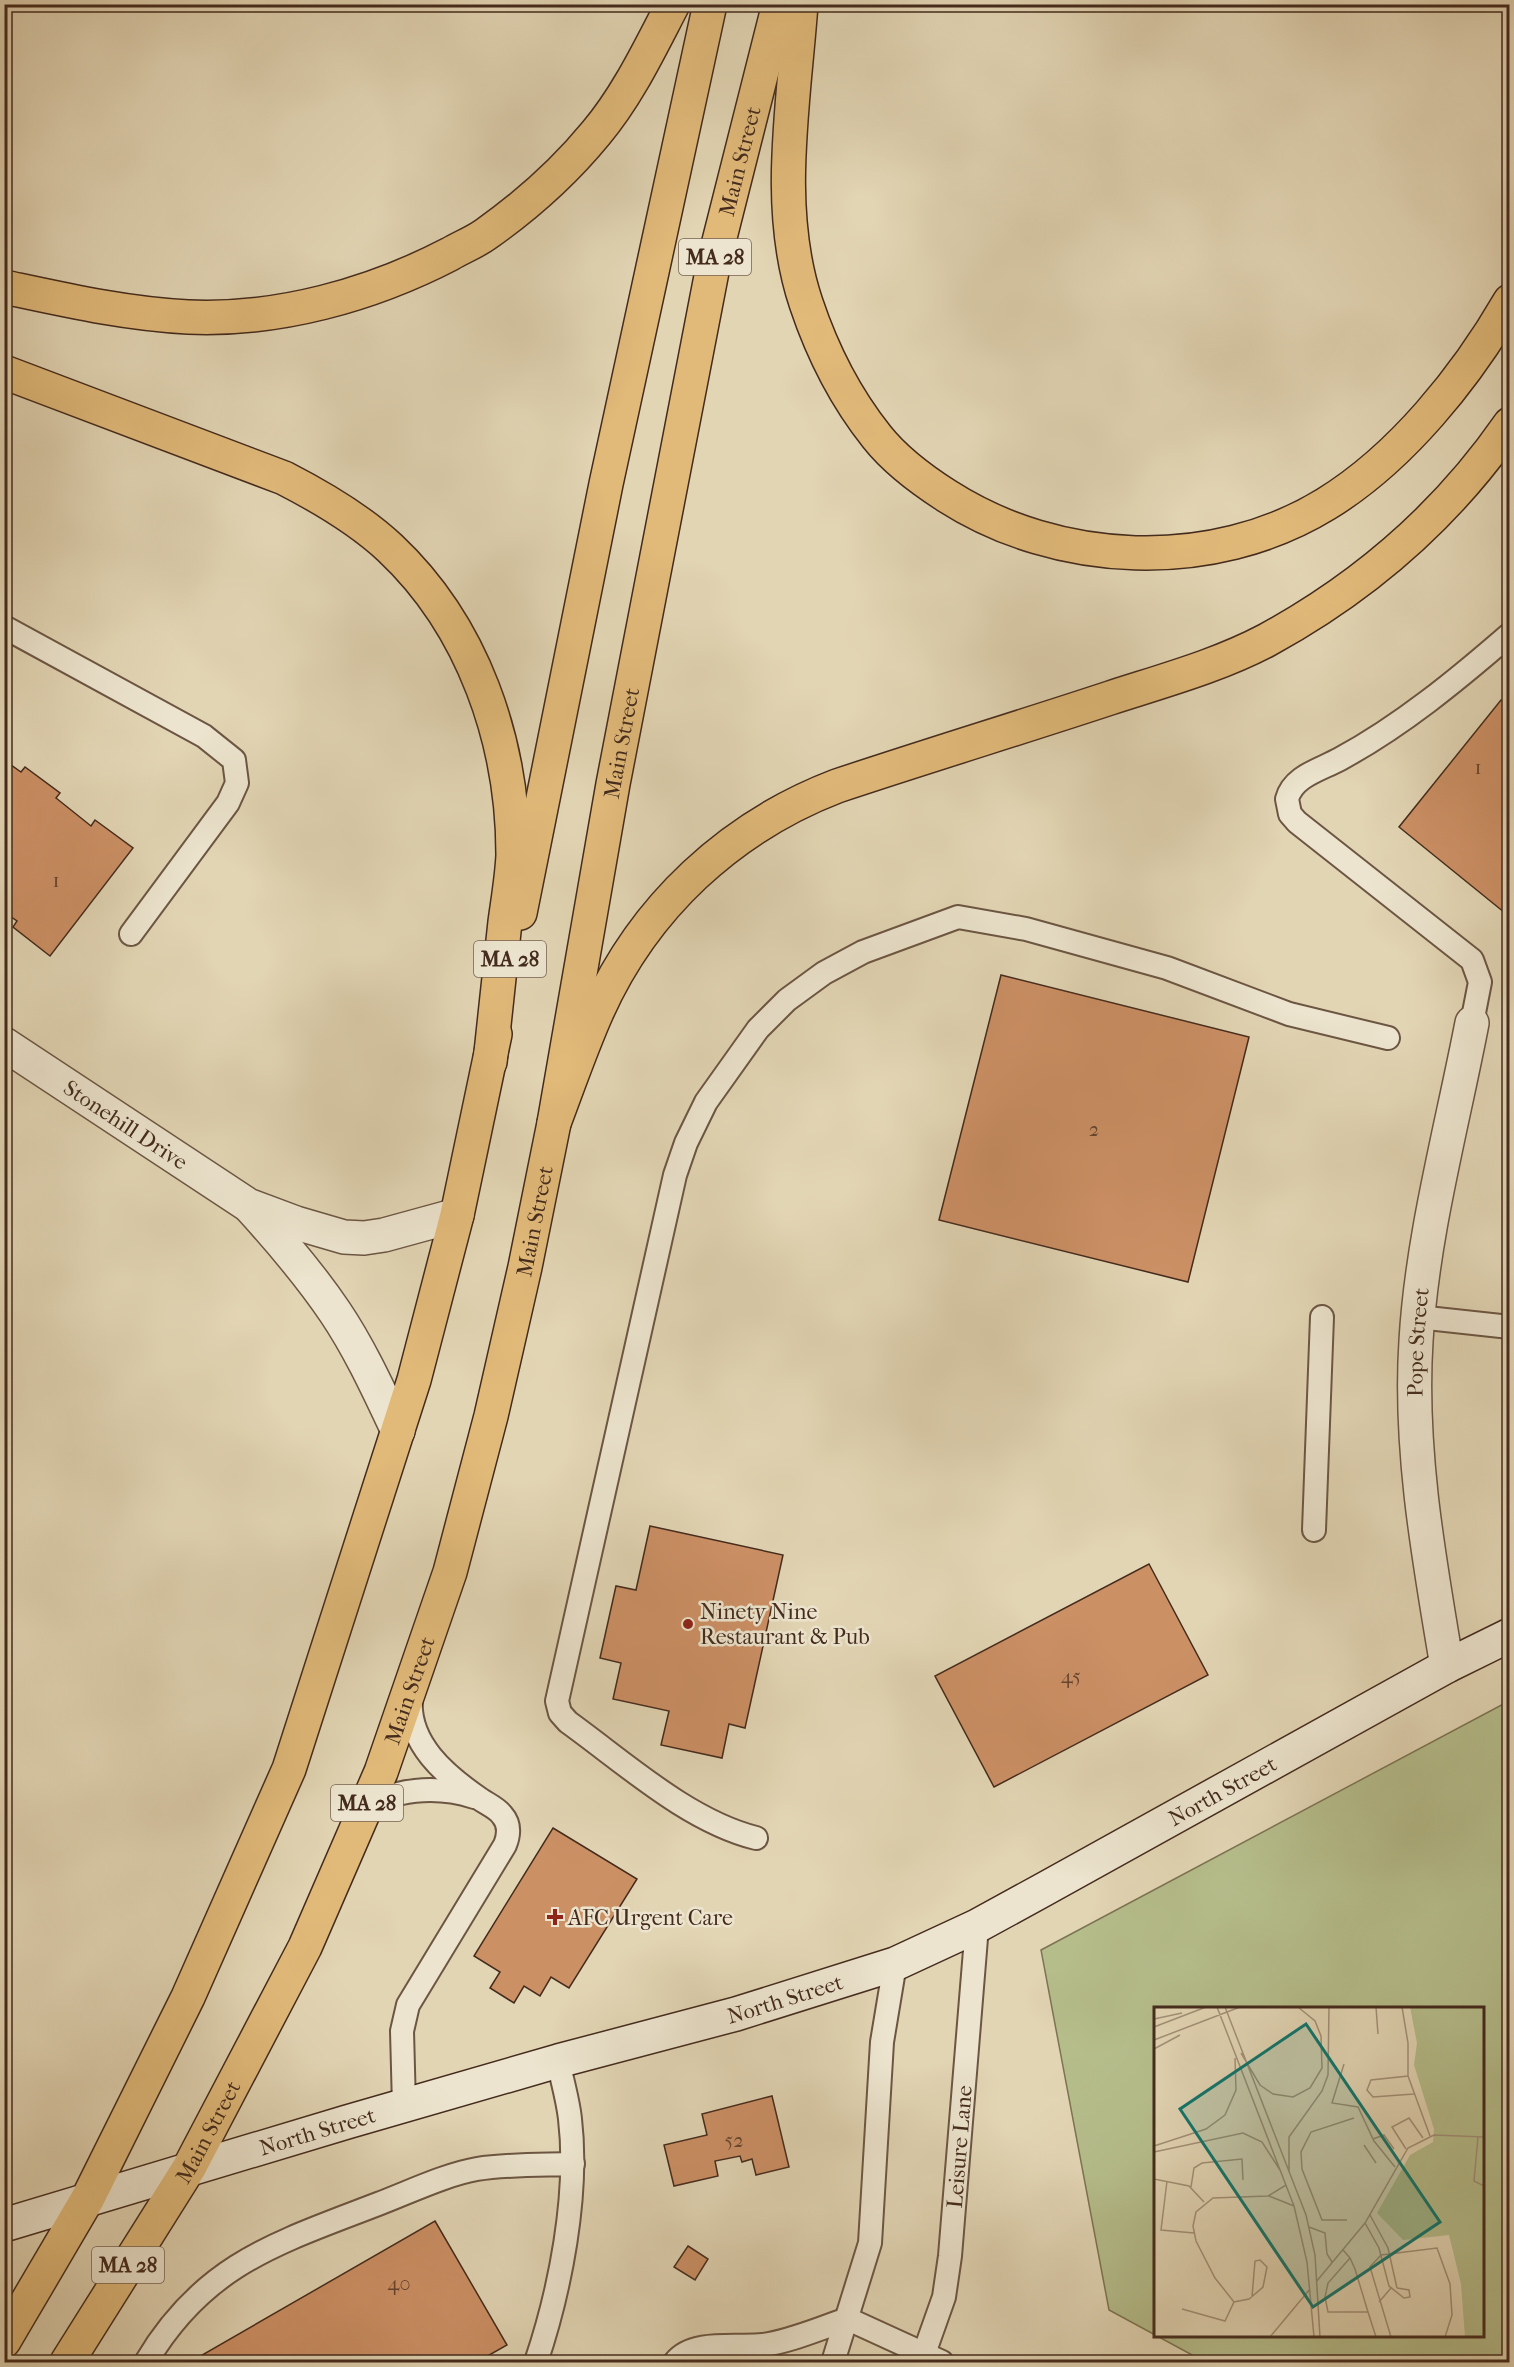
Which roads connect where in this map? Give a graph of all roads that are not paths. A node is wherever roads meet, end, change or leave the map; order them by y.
1 (673, 4) edge
2 (710, 4) edge
3 (779, 4) edge
4 (801, 4) edge
5 (4, 287) edge
6 (1509, 301) edge
7 (4, 372) edge
8 (1509, 424) edge
9 (4, 627) edge
10 (1509, 634) edge
11 (131, 934) dead end
12 (1472, 1023) joint
13 (1388, 1038) dead end
14 (4, 1044) edge
15 (490, 1062) junction
16 (554, 1123) junction
17 (248, 1205) junction
18 (457, 1215) junction
19 (1322, 1317) dead end
20 (1418, 1317) junction
21 (1509, 1327) edge
22 (398, 1431) junction
23 (1314, 1530) dead end
24 (1509, 1635) edge
25 (1447, 1666) junction
26 (413, 1678) junction
27 (480, 1800) junction
28 (361, 1819) junction
29 (756, 1838) dead end
30 (977, 1926) junction
31 (895, 1964) junction
32 (558, 2061) junction
33 (404, 2106) junction
34 (573, 2164) junction
35 (189, 2168) junction
36 (88, 2198) junction
37 (4, 2225) edge
38 (848, 2319) junction
39 (4, 2341) edge
40 (929, 2360) edge
41 (67, 2362) edge
42 (146, 2362) edge
43 (536, 2362) edge
44 (675, 2362) edge
45 (833, 2362) edge

1 - 5 main road
2 - 15 main road, MA 28
3 - 16 main road, Main Street / MA 28
4 - 6 main road
7 - 15 main road
8 - 16 main road
9 - 11 lane
10 - 12 lane
12 - 20 main road, Pope Street
13 - 29 lane
14 - 17 main road, Stonehill Drive
15 - 18 main road, MA 28
16 - 26 main road, Main Street / MA 28
17 - 18 main road, Stonehill Drive
17 - 22 main road, Stonehill Drive
18 - 22 main road, MA 28
19 - 23 lane
20 - 21 lane
20 - 25 main road, Pope Street
22 - 36 main road, MA 28
24 - 25 main road, North Street
25 - 30 main road, North Street
26 - 27 lane
26 - 28 main road, Main Street / MA 28
27 - 28 lane
27 - 33 lane
28 - 35 main road, Main Street / MA 28
30 - 31 main road, North Street
30 - 40 lane, Leisure Lane
31 - 32 main road, North Street
31 - 38 lane
32 - 33 main road, North Street
32 - 34 lane
33 - 35 main road, North Street
34 - 42 lane
34 - 43 lane
35 - 36 main road, North Street
35 - 41 main road, Main Street / MA 28
36 - 37 main road, North Street
36 - 39 main road, MA 28
38 - 40 lane
38 - 44 lane
38 - 45 lane

